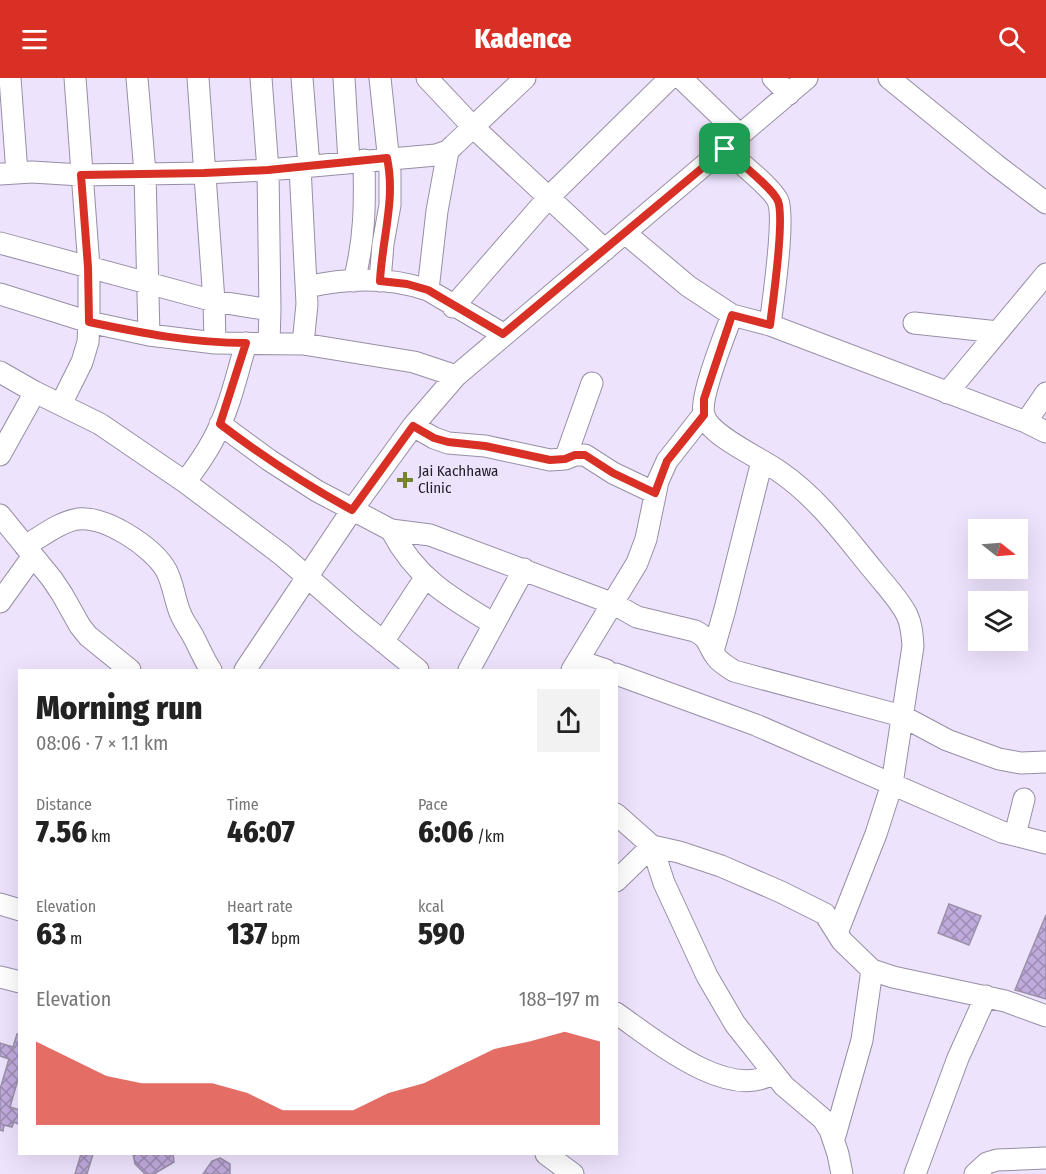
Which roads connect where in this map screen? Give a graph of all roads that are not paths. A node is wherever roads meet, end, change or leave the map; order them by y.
1 (10, 78) edge
2 (75, 78) edge
3 (137, 78) edge
4 (198, 78) edge
5 (261, 78) edge
6 (302, 78) edge
7 (344, 78) edge
8 (380, 78) edge
9 (427, 78) edge
10 (525, 78) edge
11 (670, 78) edge
12 (681, 78) edge
13 (773, 78) edge
14 (807, 78) edge
15 (889, 78) edge
16 (789, 94) junction
17 (473, 128) junction
18 (732, 142) junction
19 (448, 151) junction
20 (387, 158) junction
21 (356, 161) junction
22 (305, 166) junction
23 (268, 170) junction
24 (145, 173) junction
25 (204, 173) junction
26 (9, 174) edge
27 (81, 175) junction
28 (548, 198) junction
29 (1046, 203) edge
30 (625, 233) junction
31 (0, 243) edge
32 (605, 250) junction
33 (88, 267) junction
34 (1046, 274) edge
35 (354, 281) junction
36 (380, 281) junction
37 (150, 284) junction
38 (307, 287) junction
39 (428, 290) junction
40 (0, 294) edge
41 (214, 301) junction
42 (453, 306) junction
43 (270, 310) junction
44 (732, 315) junction
45 (89, 322) junction
46 (914, 322) dead end
47 (770, 325) junction
48 (998, 332) junction
49 (149, 334) junction
50 (503, 334) junction
51 (214, 343) junction
52 (246, 343) junction
53 (269, 343) junction
54 (303, 345) junction
55 (0, 372) edge
56 (456, 376) junction
57 (592, 383) dead end
58 (35, 392) junction
59 (947, 393) junction
60 (1046, 393) edge
61 (62, 404) junction
62 (704, 415) junction
63 (1026, 422) junction
64 (220, 424) junction
65 (413, 426) junction
66 (1046, 432) edge
67 (0, 455) edge
68 (565, 459) junction
69 (762, 461) junction
70 (185, 483) junction
71 (655, 493) junction
72 (352, 510) junction
73 (0, 515) edge
74 (391, 530) junction
75 (29, 551) junction
76 (524, 569) junction
77 (308, 576) junction
78 (425, 578) junction
79 (0, 602) edge
80 (615, 604) junction
81 (494, 624) junction
82 (383, 642) junction
83 (713, 651) junction
84 (576, 666) edge
85 (129, 669) edge
86 (210, 669) edge
87 (246, 669) edge
88 (417, 669) edge
89 (470, 669) edge
90 (598, 669) edge
91 (618, 675) edge
92 (903, 716) junction
93 (1046, 762) edge
94 (892, 784) junction
95 (1024, 800) dead end
96 (618, 816) edge
97 (1015, 835) junction
98 (1046, 843) edge
99 (652, 846) junction
100 (618, 879) edge
101 (0, 904) edge
102 (18, 909) edge
103 (837, 933) junction
104 (872, 970) junction
105 (0, 977) edge
106 (18, 982) edge
107 (986, 996) junction
108 (618, 1014) edge
109 (1046, 1016) edge
110 (773, 1073) junction
111 (834, 1139) junction
112 (547, 1155) edge
113 (1046, 1158) edge
114 (573, 1174) edge
115 (842, 1174) edge
116 (915, 1174) edge
117 (975, 1174) edge

1 - 26 street
2 - 27 street
3 - 24 street
4 - 25 street
5 - 23 street
6 - 22 street
7 - 21 street
8 - 20 street
9 - 17 street
10 - 17 street
11 - 28 street
12 - 18 street
13 - 16 street
14 - 16 street
15 - 29 street
16 - 18 street
17 - 19 street
17 - 28 street
18 - 30 street
18 - 47 street
19 - 20 street
19 - 39 street
20 - 21 street
20 - 36 street
21 - 22 street
21 - 35 street
22 - 23 street
22 - 38 street
23 - 25 street
23 - 43 street
24 - 25 street
24 - 27 street
24 - 37 street
25 - 41 street
26 - 27 street
27 - 33 street
28 - 32 street
28 - 42 street
30 - 32 street
30 - 44 street
31 - 33 street
32 - 50 street
33 - 37 street
33 - 45 street
34 - 48 street
35 - 36 street
35 - 38 street
36 - 39 street
37 - 41 street
37 - 49 street
38 - 54 street
39 - 42 street
40 - 45 street
41 - 43 street
41 - 51 street
42 - 50 street
43 - 53 street
44 - 47 street
44 - 62 street
45 - 49 street
45 - 61 street
46 - 48 street
47 - 59 street
48 - 59 street
49 - 51 street
50 - 56 street
51 - 52 street
52 - 53 street
52 - 64 street
53 - 54 street
54 - 56 street
55 - 58 street
56 - 65 street
57 - 68 street
58 - 61 street
58 - 67 street
59 - 63 street
60 - 63 street
61 - 70 street
62 - 69 street
62 - 71 street
63 - 66 street
64 - 70 street
64 - 72 street
65 - 68 street
65 - 72 street
68 - 71 street
69 - 83 street
69 - 92 street
70 - 77 street
71 - 80 street
72 - 74 street
72 - 77 street
73 - 75 street
74 - 76 street
74 - 78 street
75 - 79 street
75 - 85 street
75 - 86 street
76 - 80 street
76 - 81 street
77 - 82 street
77 - 87 street
78 - 81 street
78 - 82 street
80 - 83 street
80 - 84 street
81 - 89 street
82 - 88 street
83 - 92 street
84 - 90 street
91 - 94 street
92 - 93 street
92 - 94 street
94 - 97 street
94 - 103 street
95 - 97 street
96 - 99 street
97 - 98 street
99 - 100 street
99 - 103 street
99 - 110 street
101 - 102 street
103 - 104 street
104 - 107 street
104 - 111 street
105 - 106 street
107 - 109 street
107 - 116 street
108 - 110 street
110 - 111 street
111 - 115 street
112 - 114 street
113 - 117 street

